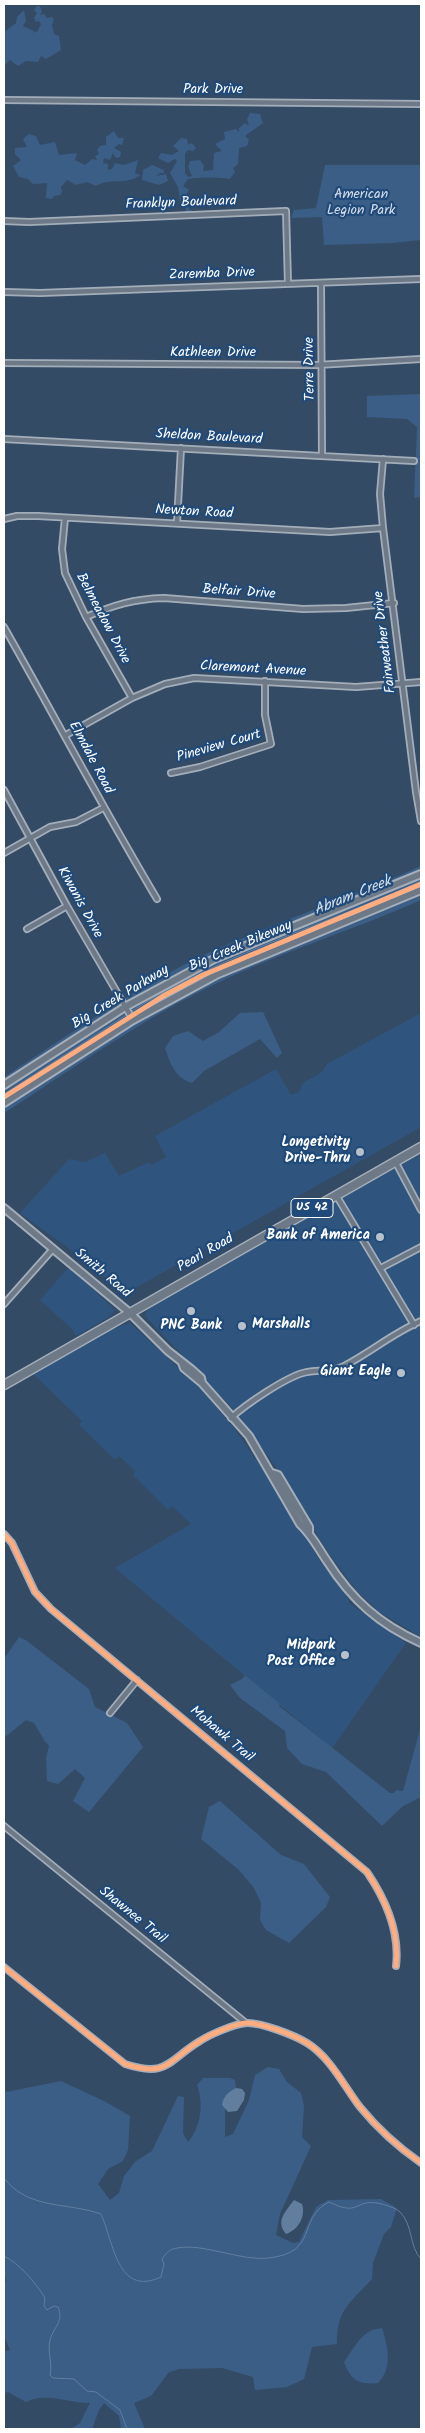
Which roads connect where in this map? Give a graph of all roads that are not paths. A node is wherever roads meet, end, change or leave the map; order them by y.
1 (4, 100) edge
2 (421, 104) edge
3 (4, 221) edge
4 (421, 279) edge
5 (320, 283) junction
6 (288, 284) junction
7 (4, 292) edge
8 (421, 359) edge
9 (4, 363) edge
10 (323, 365) junction
11 (4, 439) edge
12 (181, 448) junction
13 (322, 455) junction
14 (383, 459) junction
15 (414, 461) dead end
16 (64, 518) junction
17 (4, 520) edge
18 (177, 523) junction
19 (384, 528) junction
20 (394, 603) junction
21 (86, 617) junction
22 (4, 627) edge
23 (265, 681) junction
24 (421, 682) edge
25 (403, 684) junction
26 (132, 698) junction
27 (66, 735) junction
28 (171, 773) dead end
29 (5, 793) edge
30 (103, 808) junction
31 (421, 821) edge
32 (30, 838) junction
33 (4, 853) edge
34 (421, 874) edge
35 (421, 890) edge
36 (157, 900) dead end
37 (67, 906) junction
38 (27, 929) dead end
39 (125, 1007) junction
40 (133, 1020) junction
41 (4, 1085) edge
42 (4, 1103) edge
43 (421, 1146) edge
44 (395, 1161) junction
45 (336, 1195) junction
46 (4, 1208) edge
47 (421, 1210) edge
48 (421, 1247) edge
49 (52, 1250) junction
50 (381, 1268) junction
51 (4, 1304) edge
52 (130, 1314) junction
53 (421, 1321) edge
54 (414, 1325) junction
55 (4, 1385) edge
56 (231, 1418) junction
57 (4, 1534) edge
58 (421, 1643) edge
59 (137, 1680) junction
60 (110, 1713) dead end
61 (4, 1826) edge
62 (396, 1966) dead end
63 (6, 1969) edge
64 (4, 1975) edge
65 (246, 2023) junction
66 (421, 2163) edge

1 - 2 street, Park Drive
3 - 6 street, Franklyn Boulevard
4 - 5 street, Zaremba Drive
5 - 6 street, Zaremba Drive
5 - 10 street, Terre Drive
6 - 7 street, Zaremba Drive
8 - 10 street, Kathleen Drive
9 - 10 street, Kathleen Drive
10 - 13 street, Terre Drive
11 - 12 street, Sheldon Boulevard
12 - 13 street, Sheldon Boulevard
12 - 18 street
13 - 14 street, Sheldon Boulevard
14 - 15 street, Sheldon Boulevard
14 - 19 street, Fairweather Drive
16 - 17 street, Newton Road
16 - 18 street, Newton Road
16 - 21 street, Belmeadow Drive
18 - 19 street, Newton Road
19 - 20 street, Fairweather Drive
20 - 21 street, Belfair Drive
20 - 25 street, Fairweather Drive
21 - 26 street, Belmeadow Drive
22 - 27 street, Elmdale Road
23 - 25 street, Claremont Avenue
23 - 26 street, Claremont Avenue
23 - 28 street, Pineview Court
24 - 25 street, Claremont Avenue
25 - 31 street, Fairweather Drive
26 - 27 street, Claremont Avenue
27 - 30 street, Elmdale Road
29 - 32 street, Kiwanis Drive
30 - 32 street
30 - 36 street, Elmdale Road
32 - 33 street
32 - 37 street, Kiwanis Drive
34 - 39 street, Big Creek Parkway
35 - 40 street, Big Creek Parkway
37 - 38 street
37 - 39 street, Kiwanis Drive
39 - 40 street, Kiwanis Drive
39 - 41 street, Big Creek Parkway
40 - 42 street, Big Creek Parkway
43 - 44 main road, Pearl Road / US 42
44 - 45 main road, Pearl Road / US 42
44 - 47 street
45 - 50 street
45 - 52 main road, Pearl Road / US 42
46 - 49 street, Smith Road
48 - 50 street
49 - 51 street
49 - 52 street, Smith Road
50 - 54 street
52 - 55 main road, Pearl Road / US 42
52 - 56 street, Smith Road
53 - 54 street
54 - 56 street
56 - 58 street, Smith Road
57 - 59 street, Mohawk Trail
59 - 60 street
59 - 62 street, Mohawk Trail
61 - 65 street, Shawnee Trail
63 - 64 street
63 - 65 street
65 - 66 street

